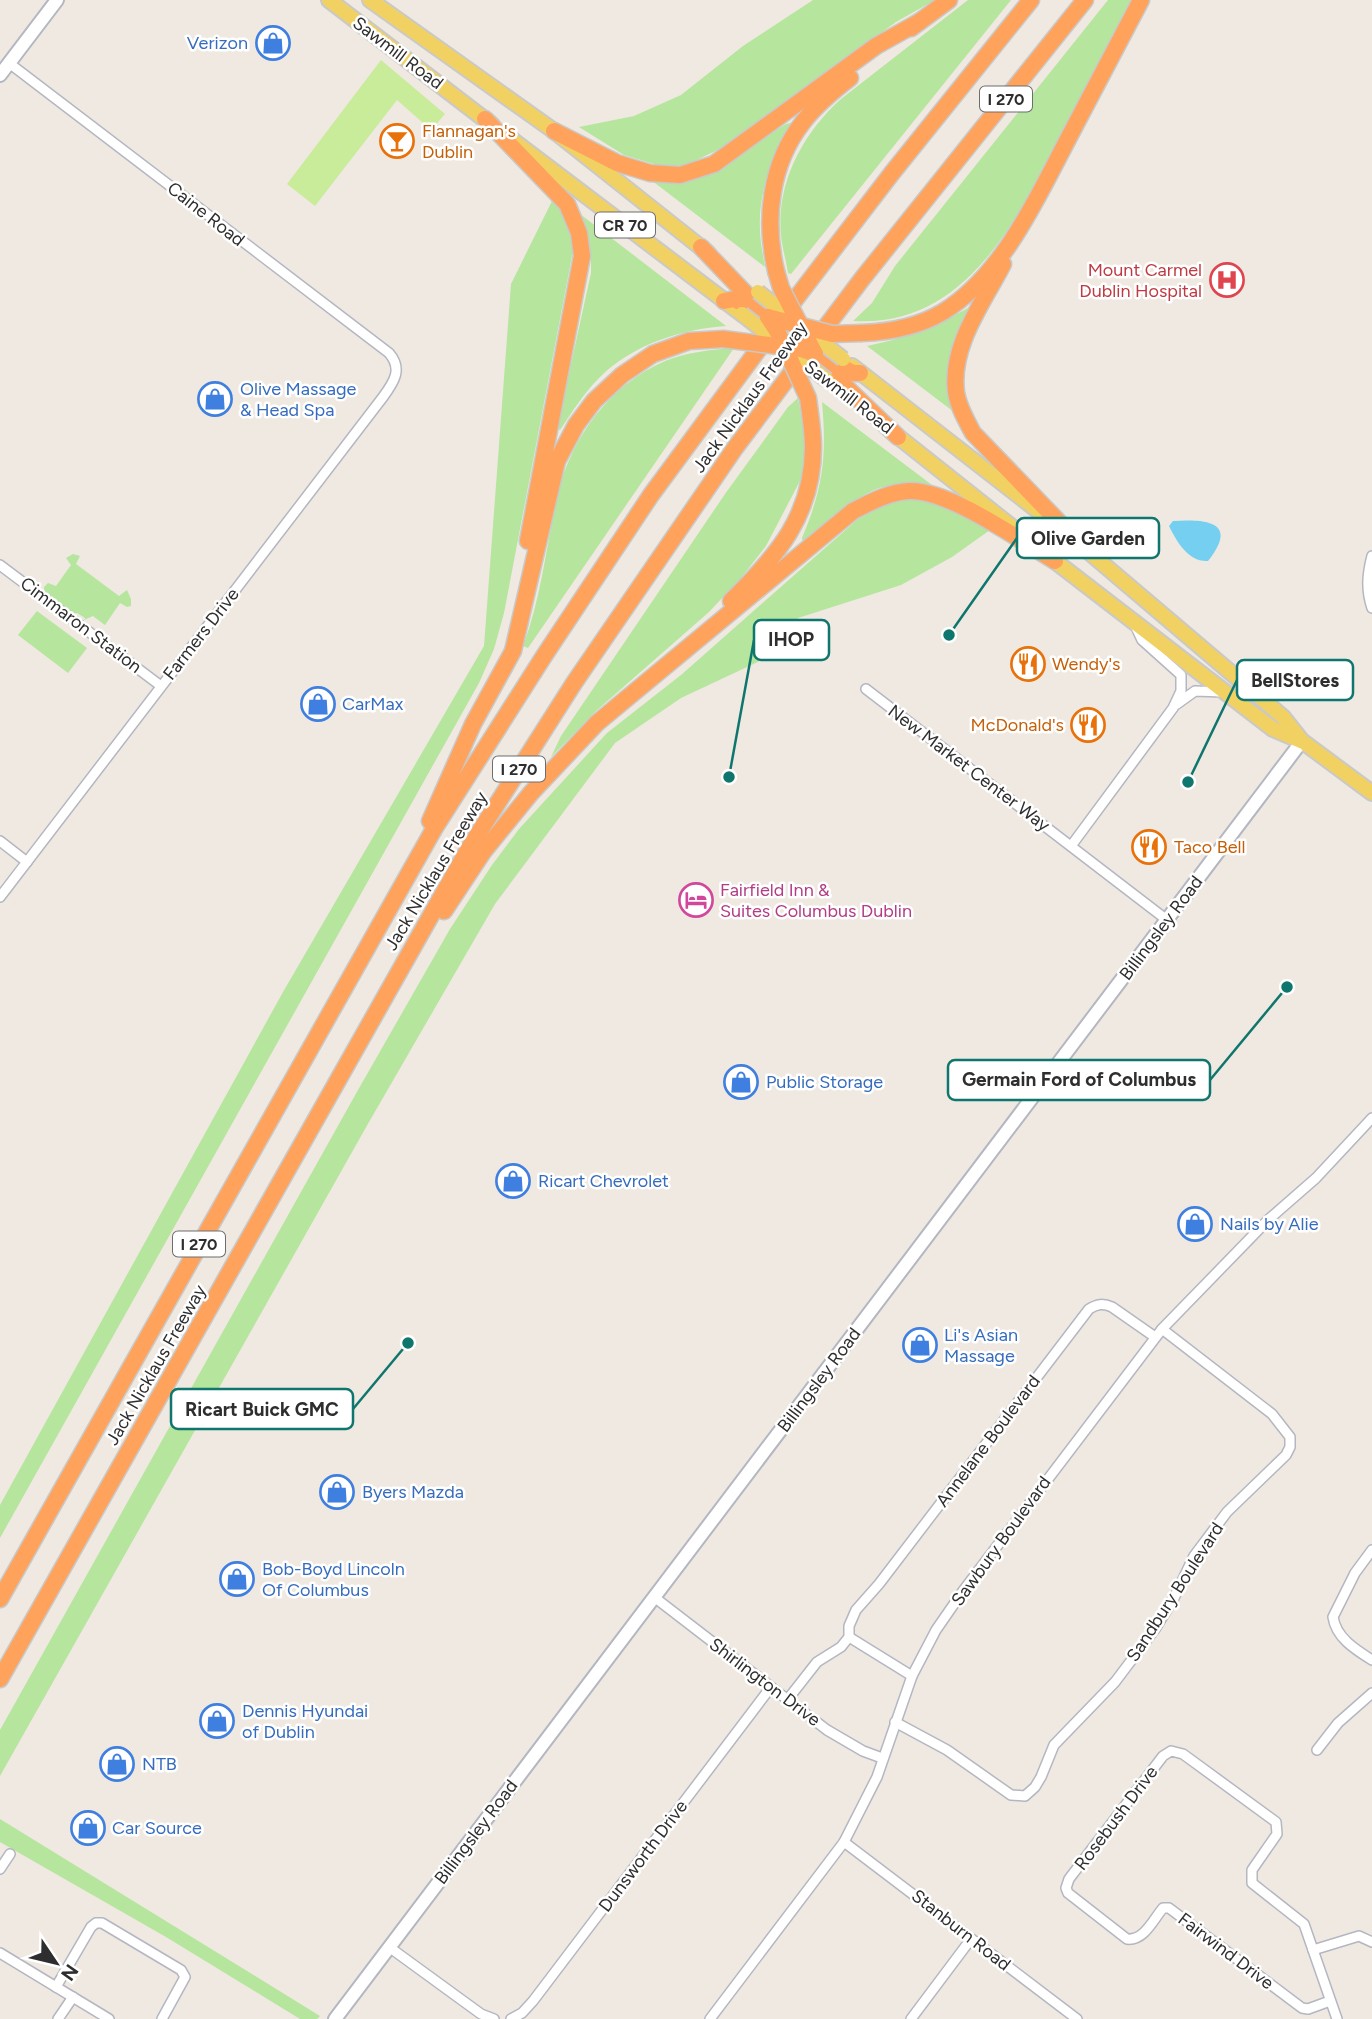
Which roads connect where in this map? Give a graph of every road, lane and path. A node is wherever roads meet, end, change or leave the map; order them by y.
1 (57, 0) edge
2 (329, 0) edge
3 (370, 0) edge
4 (949, 0) edge
5 (1031, 0) edge
6 (1085, 0) edge
7 (1141, 0) edge
8 (919, 22) junction
9 (9, 63) junction
10 (0, 75) edge
11 (485, 119) junction
12 (554, 131) junction
13 (1027, 216) junction
14 (701, 247) joint
15 (724, 301) joint
16 (750, 303) junction
17 (768, 317) junction
18 (801, 326) junction
19 (785, 347) junction
20 (815, 354) junction
21 (397, 369) joint
22 (835, 369) junction
23 (860, 373) joint
24 (898, 437) joint
25 (1077, 541) junction
26 (1372, 556) edge
27 (1055, 561) junction
28 (0, 565) edge
29 (525, 596) junction
30 (1372, 608) edge
31 (1132, 620) junction
32 (672, 659) junction
33 (161, 686) junction
34 (866, 689) dead end
35 (1224, 692) junction
36 (1177, 704) junction
37 (1302, 741) junction
38 (1372, 793) edge
39 (0, 841) edge
40 (1071, 846) junction
41 (27, 862) junction
42 (399, 889) junction
43 (0, 897) edge
44 (1167, 920) junction
45 (363, 1033) junction
46 (1372, 1118) edge
47 (1158, 1333) junction
48 (1372, 1550) edge
49 (654, 1597) junction
50 (0, 1600) edge
51 (849, 1637) junction
52 (1372, 1660) edge
53 (912, 1676) junction
54 (0, 1679) edge
55 (771, 1687) junction
56 (1372, 1693) edge
57 (788, 1699) junction
58 (895, 1722) junction
59 (1317, 1750) dead end
60 (882, 1758) junction
61 (844, 1842) junction
62 (10, 1854) dead end
63 (0, 1869) edge
64 (1066, 1888) joint
65 (971, 1938) junction
66 (1372, 1942) edge
67 (389, 1947) junction
68 (1313, 1950) junction
69 (0, 1953) edge
70 (56, 1987) junction
71 (73, 1997) junction
72 (1330, 2001) junction
73 (58, 2019) edge
74 (109, 2019) edge
75 (162, 2019) edge
76 (335, 2019) edge
77 (494, 2019) edge
78 (511, 2019) edge
79 (710, 2019) edge
80 (911, 2019) edge
81 (1077, 2019) edge
82 (1337, 2019) edge

1 - 9 street
2 - 11 main road, Sawmill Road / CR 70
3 - 12 main road, Sawmill Road / CR 70
4 - 8 highway
5 - 42 highway, Jack Nicklaus Freeway / I 270
6 - 45 highway, Jack Nicklaus Freeway / I 270
7 - 13 highway
8 - 12 highway
8 - 18 highway, bridge
9 - 10 street
9 - 21 street, Caine Road
11 - 15 main road, Sawmill Road / CR 70
11 - 29 highway
12 - 14 main road, Sawmill Road / CR 70
13 - 18 highway, bridge
13 - 25 highway
14 - 16 highway
15 - 16 highway
16 - 17 highway
16 - 18 main road, Sawmill Road, bridge
16 - 19 main road, Sawmill Road, bridge
17 - 18 highway, bridge
17 - 19 highway, bridge
18 - 20 highway, bridge
18 - 22 main road, Sawmill Road, bridge
19 - 20 highway, bridge
19 - 22 main road, Sawmill Road, bridge
19 - 29 highway, bridge
19 - 32 highway, bridge
20 - 22 highway
21 - 33 street, Farmers Drive
22 - 23 highway
22 - 24 highway
23 - 25 main road, Sawmill Road
24 - 27 main road, Sawmill Road
25 - 37 main road, Sawmill Road
26 - 30 street
27 - 31 main road, Sawmill Road
27 - 32 highway
28 - 33 street, Cimmaron Station
29 - 42 highway
31 - 35 main road, Sawmill Road
31 - 36 street
32 - 45 highway
33 - 41 street, Farmers Drive
34 - 40 street, New Market Center Way
35 - 36 street
35 - 37 main road, Sawmill Road
36 - 40 street
37 - 38 main road, Sawmill Road
37 - 44 street, Billingsley Road
39 - 41 street
40 - 44 street, New Market Center Way
41 - 43 street, Farmers Drive
42 - 50 highway, Jack Nicklaus Freeway / I 270
44 - 49 street, Billingsley Road
45 - 54 highway, Jack Nicklaus Freeway / I 270
46 - 47 street, Sawbury Boulevard
47 - 51 street, Annelane Boulevard
47 - 53 street, Sawbury Boulevard
47 - 58 street, Sandbury Boulevard
48 - 52 street
49 - 55 street, Shirlington Drive
49 - 67 street, Billingsley Road
51 - 53 street
51 - 57 street
53 - 58 street, Sawbury Boulevard
55 - 57 street, Shirlington Drive
55 - 78 street, Dunsworth Drive
56 - 59 street
57 - 60 street, Shirlington Drive
58 - 60 street, Sawbury Boulevard
60 - 61 street, Sawbury Boulevard
61 - 65 street, Stanburn Road
61 - 79 street, Sawbury Boulevard
62 - 63 street
64 - 68 street, Rosebush Drive
64 - 72 street, Fairwind Drive
65 - 80 street
65 - 81 street, Stanburn Road
66 - 68 street
67 - 76 street, Billingsley Road
67 - 77 street
68 - 72 street
69 - 70 street
70 - 71 street
70 - 75 street
71 - 73 street
71 - 74 street
72 - 82 street

